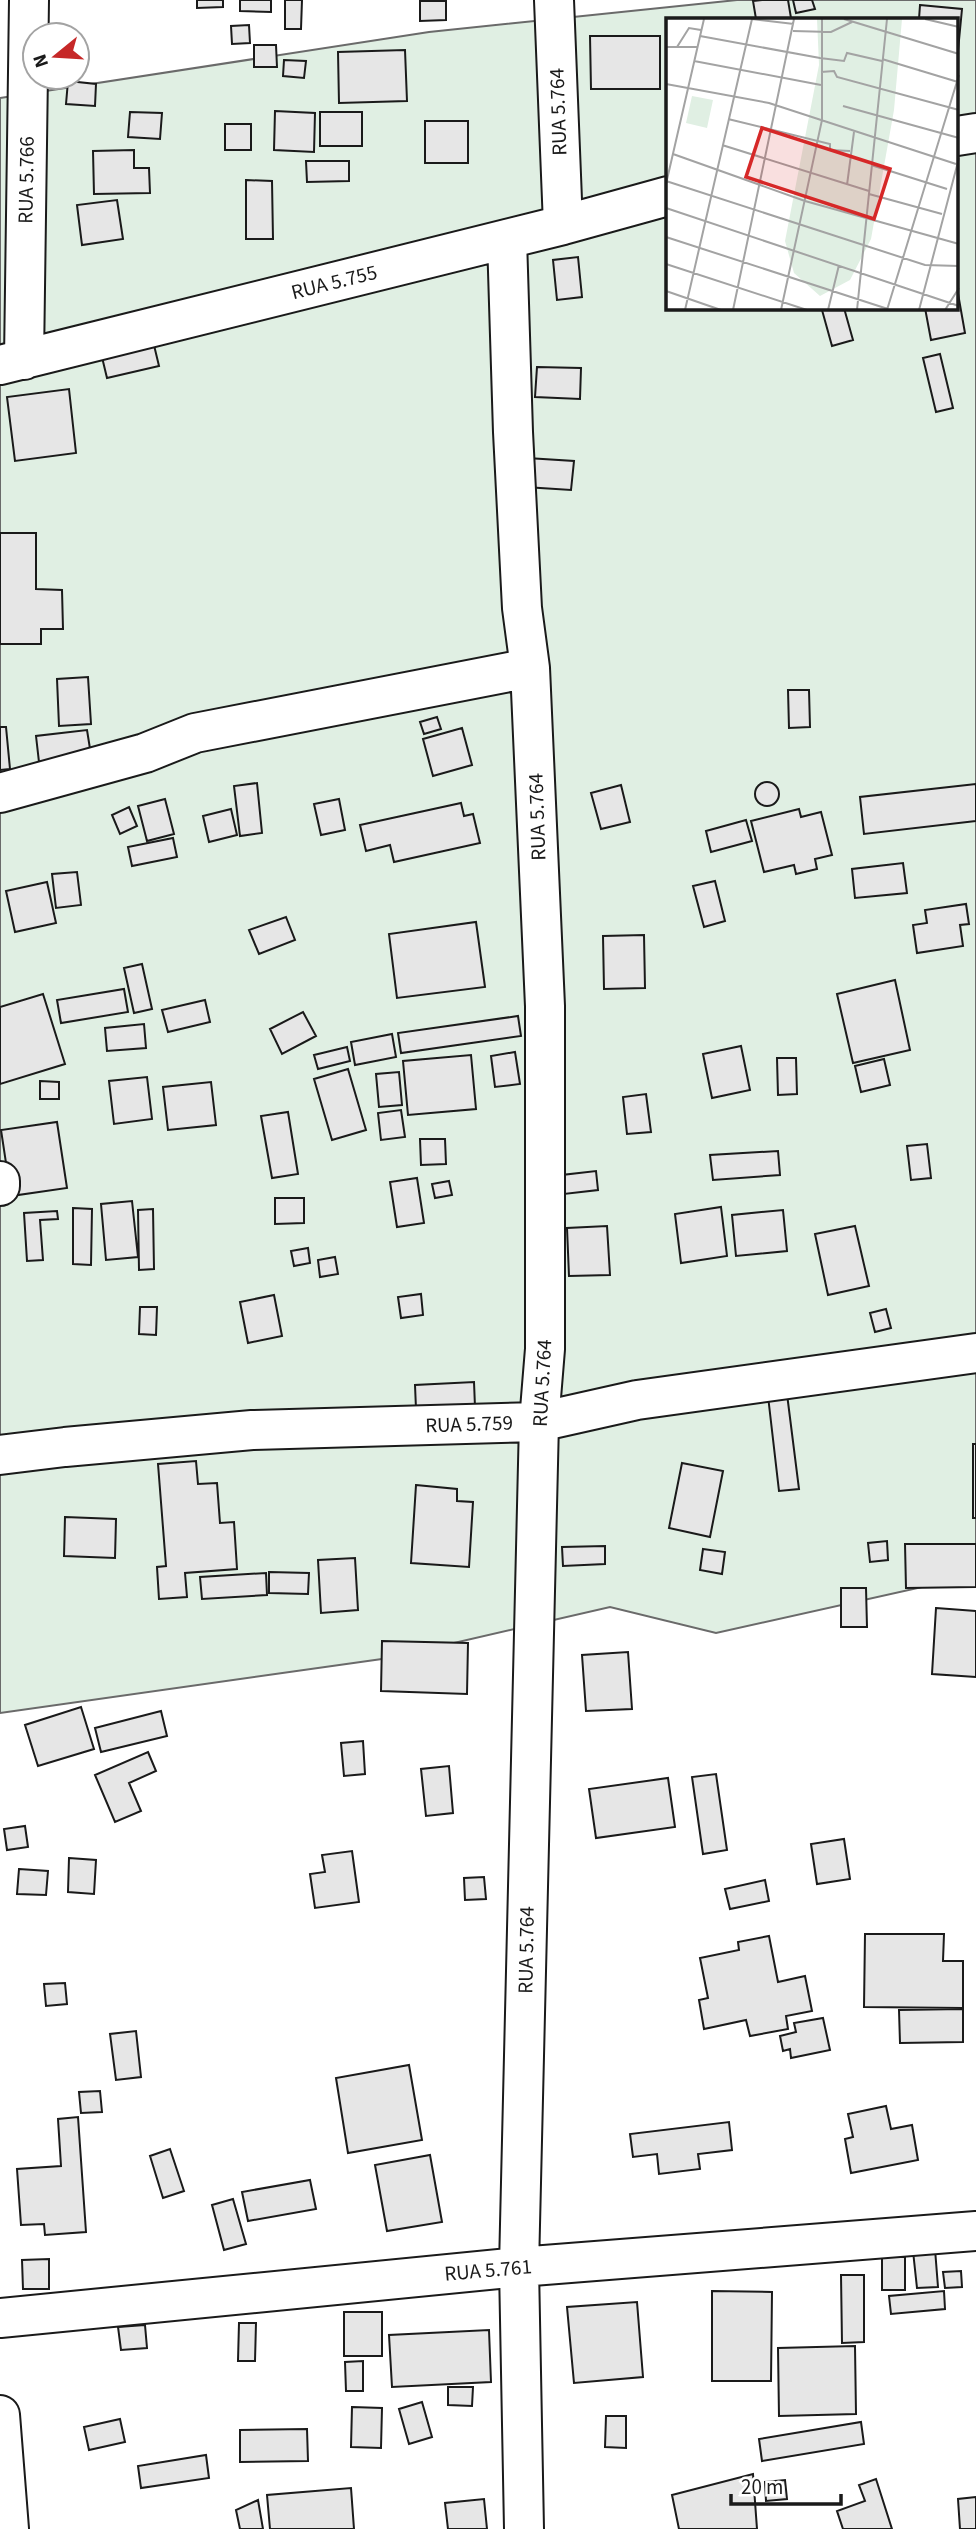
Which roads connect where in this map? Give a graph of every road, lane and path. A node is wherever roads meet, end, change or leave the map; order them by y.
1 (29, 0) edge
2 (554, 0) edge
3 (976, 133) edge
4 (958, 136) edge
5 (666, 197) edge
6 (563, 225) junction
7 (507, 239) junction
8 (12, 362) edge
9 (530, 668) junction
10 (0, 793) edge
11 (0, 1181) edge
12 (0, 1186) edge
13 (976, 1353) edge
14 (539, 1422) junction
15 (0, 1455) edge
16 (976, 2231) edge
17 (519, 2267) junction
18 (0, 2318) edge
19 (0, 2415) edge
20 (9, 2529) edge
21 (524, 2529) edge

1 - 8 street, RUA 5.766
2 - 6 street, RUA 5.764
3 - 4 street
5 - 6 street, RUA 5.755
6 - 7 street, RUA 5.755
7 - 8 street, RUA 5.755
7 - 9 street, RUA 5.764
9 - 10 street
9 - 14 street, RUA 5.764
11 - 12 street
13 - 14 street, RUA 5.759
14 - 15 street, RUA 5.759
14 - 17 street, RUA 5.764
16 - 17 street, RUA 5.761
17 - 18 street, RUA 5.761
17 - 21 street, RUA 5.764
19 - 20 street

